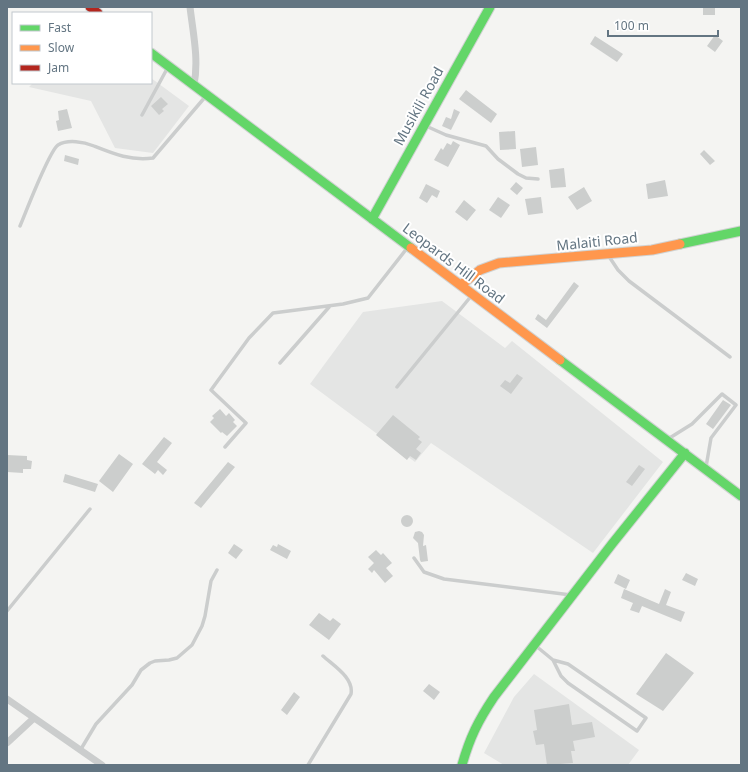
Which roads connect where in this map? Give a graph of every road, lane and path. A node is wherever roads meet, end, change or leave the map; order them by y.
1 (190, 7) edge
2 (490, 7) edge
3 (152, 54) edge
4 (169, 66) junction
5 (194, 85) junction
6 (207, 95) junction
7 (142, 115) dead end
8 (424, 125) junction
9 (538, 179) dead end
10 (372, 218) junction
11 (20, 226) dead end
12 (740, 230) edge
13 (409, 246) junction
14 (607, 254) junction
15 (461, 285) junction
16 (473, 294) junction
17 (330, 306) junction
18 (730, 357) dead end
19 (280, 363) dead end
20 (397, 387) dead end
21 (667, 440) junction
22 (225, 448) dead end
23 (685, 453) junction
24 (705, 468) junction
25 (741, 496) edge
26 (90, 509) dead end
27 (414, 558) dead end
28 (217, 570) dead end
29 (572, 595) junction
30 (7, 611) edge
31 (535, 645) junction
32 (323, 656) dead end
33 (552, 660) junction
34 (7, 699) edge
35 (34, 718) junction
36 (7, 743) edge
37 (81, 749) junction
38 (102, 765) edge
39 (308, 765) edge
40 (462, 765) edge

1 - 5 street
2 - 8 street, Musikili Road
3 - 4 street, Leopards Hill Road
4 - 5 street, Leopards Hill Road
4 - 7 lane
5 - 6 street, Leopards Hill Road
6 - 10 street, Leopards Hill Road
6 - 11 lane
8 - 9 lane
8 - 10 street, Musikili Road
10 - 13 street, Leopards Hill Road
12 - 14 street, Malaiti Road
13 - 15 street, Leopards Hill Road
13 - 17 lane
14 - 15 street, Malaiti Road
14 - 18 lane
15 - 16 street, Leopards Hill Road
16 - 20 lane
16 - 21 street, Leopards Hill Road
17 - 19 lane
17 - 22 lane
21 - 23 street, Leopards Hill Road
21 - 24 lane
23 - 24 street, Leopards Hill Road
23 - 29 street
24 - 25 street, Leopards Hill Road
26 - 30 lane
27 - 29 lane
28 - 37 lane
29 - 31 street
31 - 33 lane
31 - 40 street
32 - 39 lane
33 - 33 lane
34 - 35 street
35 - 36 street
35 - 37 street
37 - 38 street

